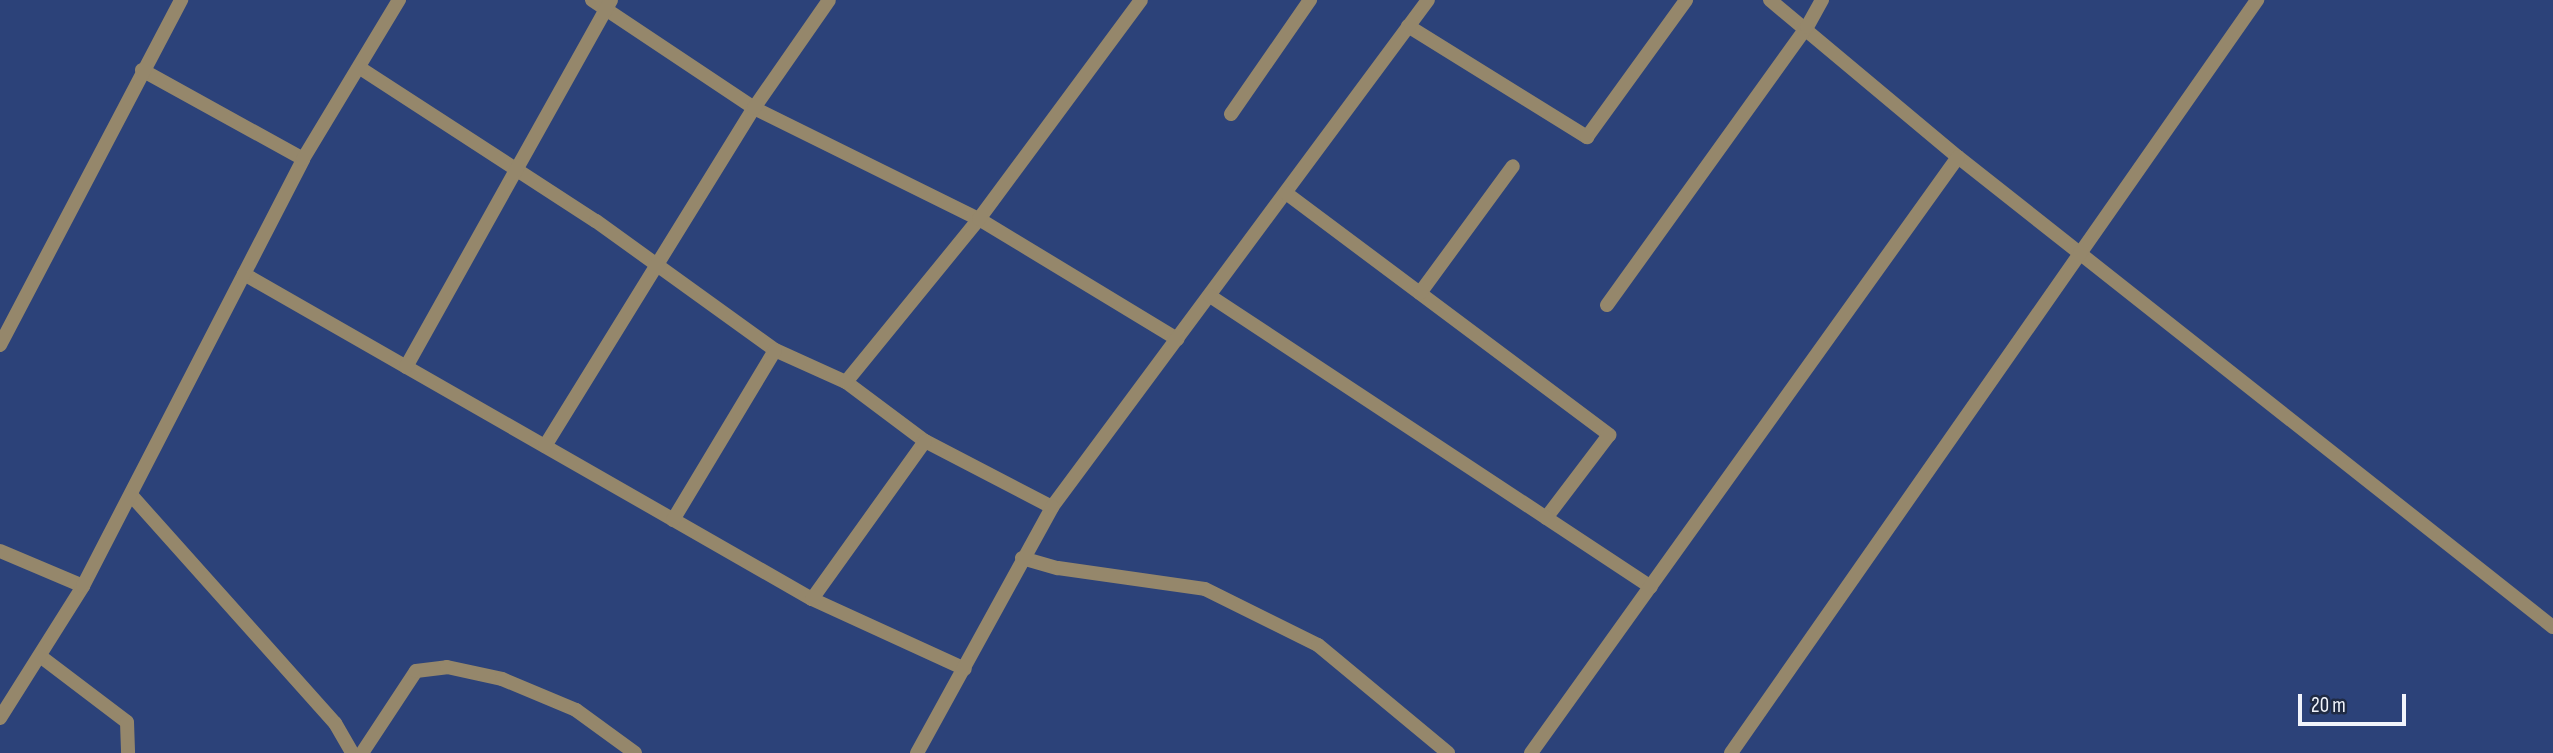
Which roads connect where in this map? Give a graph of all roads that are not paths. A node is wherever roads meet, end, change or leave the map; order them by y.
1 (181, 0) edge
2 (399, 0) edge
3 (829, 0) edge
4 (1141, 0) edge
5 (1310, 0) edge
6 (1428, 0) edge
7 (1686, 0) edge
8 (1770, 0) edge
9 (1822, 0) edge
10 (2257, 0) edge
11 (602, 3) edge
12 (1408, 26) junction
13 (1807, 27) junction
14 (360, 68) junction
15 (142, 70) junction
16 (754, 108) junction
17 (1231, 114) dead end
18 (1958, 157) junction
19 (303, 159) junction
20 (1513, 166) dead end
21 (517, 171) junction
22 (1286, 193) junction
23 (979, 219) junction
24 (2078, 253) junction
25 (655, 267) junction
26 (244, 274) junction
27 (1420, 293) junction
28 (1210, 296) junction
29 (1607, 305) dead end
30 (1177, 339) junction
31 (0, 346) edge
32 (775, 350) junction
33 (406, 367) junction
34 (846, 382) junction
35 (925, 441) junction
36 (545, 446) junction
37 (131, 495) junction
38 (1052, 507) junction
39 (1546, 517) junction
40 (673, 520) junction
41 (0, 551) edge
42 (1022, 558) junction
43 (83, 586) junction
44 (1651, 587) junction
45 (812, 599) junction
46 (2553, 627) edge
47 (40, 656) junction
48 (965, 669) junction
49 (0, 718) edge
50 (128, 753) edge
51 (352, 753) edge
52 (362, 753) edge
53 (635, 753) edge
54 (917, 753) edge
55 (1448, 753) edge
56 (1531, 753) edge
57 (1731, 753) edge

1 - 15 street
2 - 14 street
3 - 16 street
4 - 23 street
5 - 17 street
6 - 12 street
7 - 12 street
8 - 13 street
9 - 13 street
10 - 24 street
11 - 16 street
11 - 21 street
12 - 22 street
13 - 18 street
13 - 29 street
14 - 19 street
14 - 21 street
15 - 19 street
15 - 31 street
16 - 23 street
16 - 25 street
18 - 24 street
18 - 44 street
19 - 26 street
20 - 27 street
21 - 25 street
21 - 33 street
22 - 27 street
22 - 28 street
23 - 30 street
23 - 34 street
24 - 46 street
24 - 57 street
25 - 32 street
25 - 36 street
26 - 33 street
26 - 37 street
27 - 39 street
28 - 30 street
28 - 39 street
30 - 38 street
32 - 34 street
32 - 40 street
33 - 36 street
34 - 35 street
35 - 38 street
35 - 45 street
36 - 40 street
37 - 43 street
37 - 51 street
38 - 42 street
39 - 44 street
40 - 45 street
41 - 43 street
42 - 48 street
42 - 55 street
43 - 47 street
44 - 56 street
45 - 48 street
47 - 49 street
47 - 50 street
48 - 54 street
52 - 53 street

